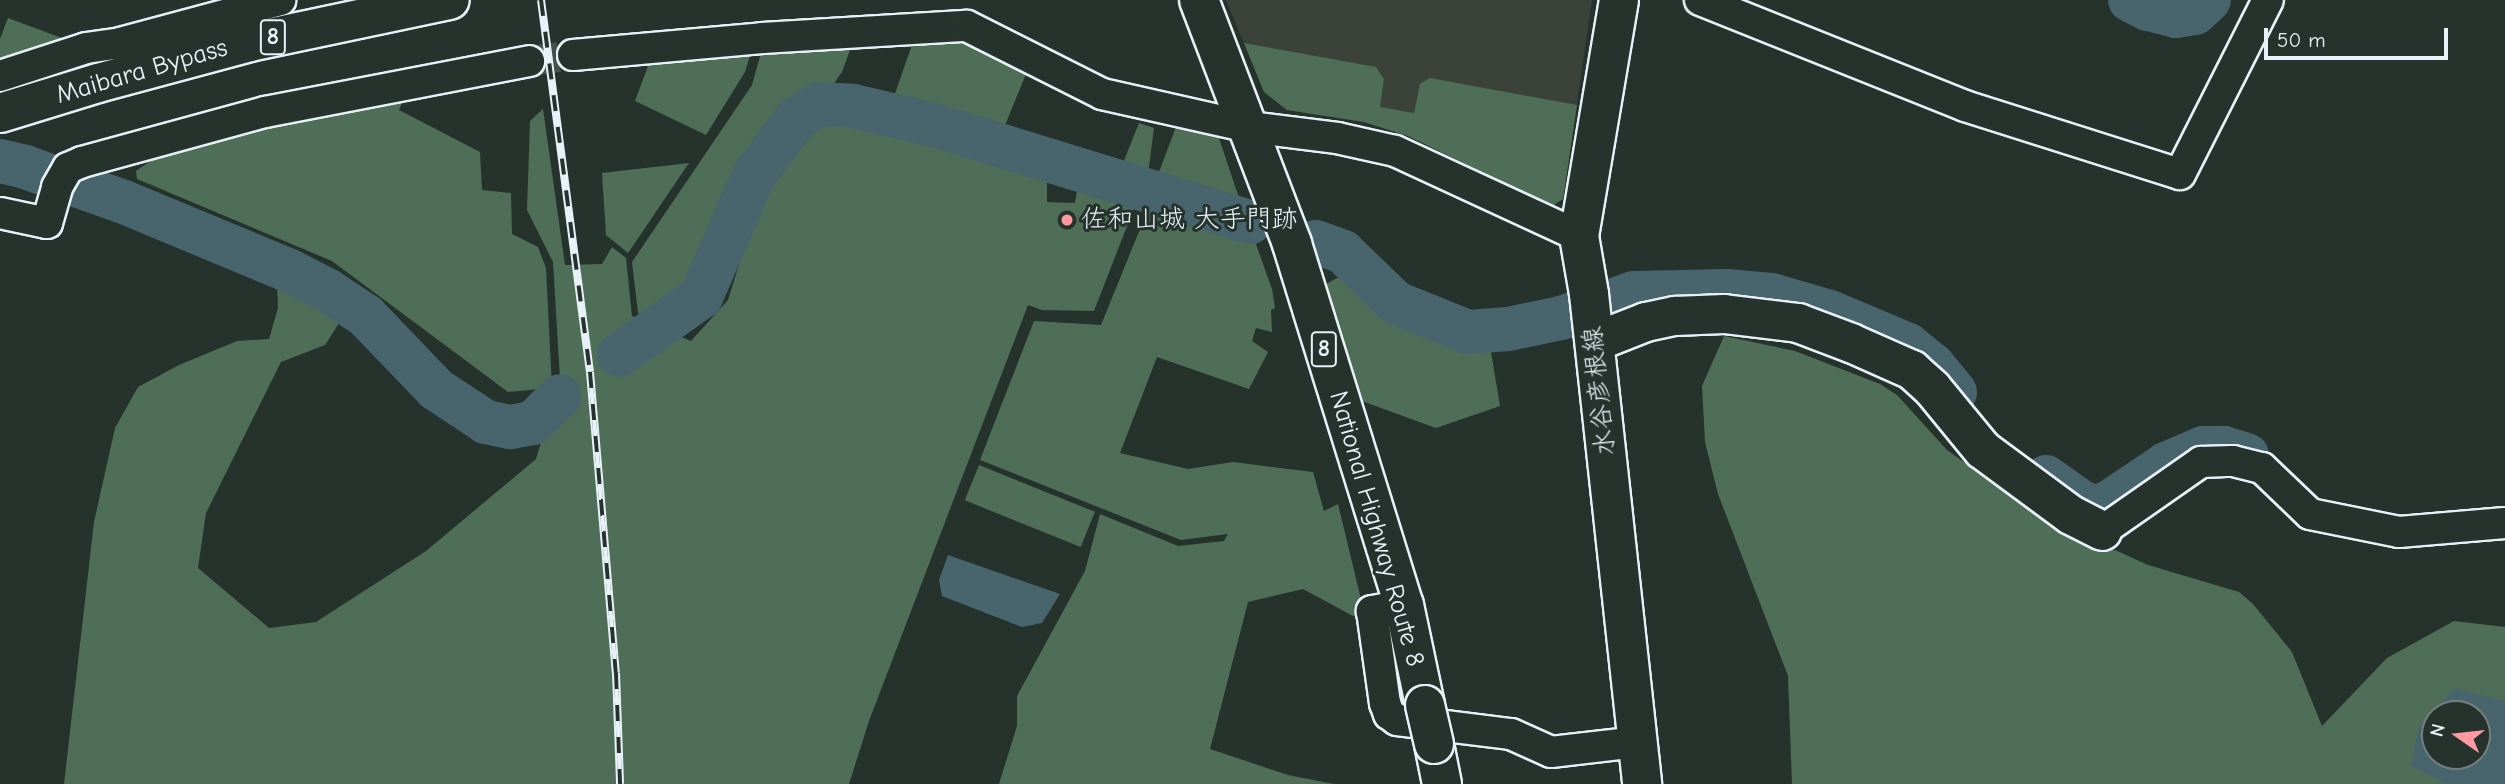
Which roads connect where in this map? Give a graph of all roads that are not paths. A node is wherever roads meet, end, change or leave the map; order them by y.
1 (280, 0) edge
2 (450, 0) edge
3 (1199, 0) edge
4 (1619, 0) edge
5 (1700, 0) edge
6 (2268, 0) edge
7 (573, 55) tunnel mouth
8 (528, 61) tunnel mouth
9 (0, 76) edge
10 (0, 113) edge
11 (1249, 127) junction
12 (0, 213) edge
13 (1579, 236) junction
14 (1592, 319) junction
15 (2505, 523) edge
16 (2102, 531) joint
17 (1404, 605) junction
18 (1638, 742) junction
19 (1442, 784) edge
20 (1643, 784) edge

1 - 9 street
2 - 10 main road, Maibara Bypass / 8
3 - 11 main road, National Highway Route 8 / 8
4 - 13 main road, 水谷彦根線
5 - 6 street
7 - 11 street
8 - 12 street
11 - 13 street
11 - 17 main road, National Highway Route 8 / 8
13 - 14 main road, 水谷彦根線
14 - 16 main road
14 - 18 main road, 水谷彦根線
15 - 16 street
17 - 18 street
17 - 19 main road, National Highway Route 8 / 8, bridge
18 - 20 main road, 水谷彦根線

